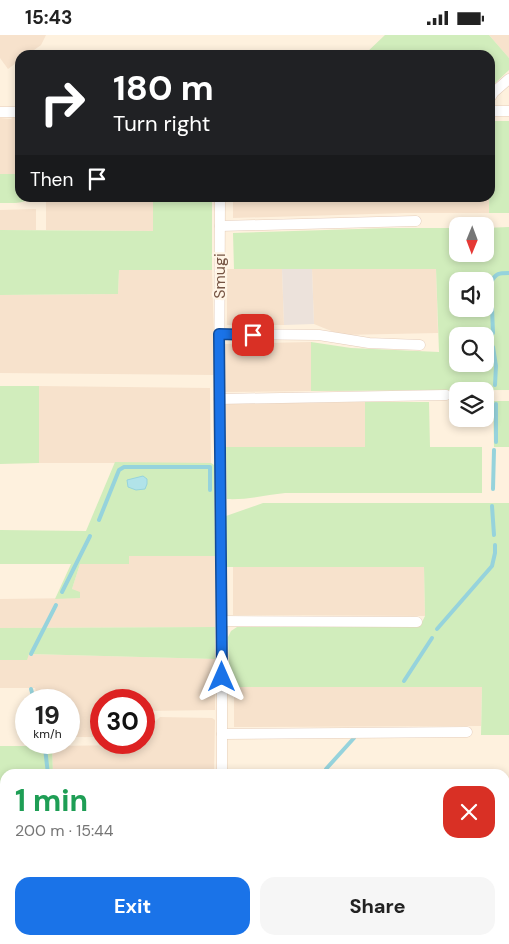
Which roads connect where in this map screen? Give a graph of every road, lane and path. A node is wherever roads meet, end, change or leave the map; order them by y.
1 (509, 79) edge
2 (495, 92) edge
3 (495, 111) edge
4 (509, 111) edge
5 (0, 112) edge
6 (15, 112) edge
7 (220, 202) edge
8 (416, 221) dead end
9 (220, 226) junction
10 (219, 334) junction
11 (420, 345) dead end
12 (446, 395) dead end
13 (219, 399) junction
14 (222, 621) junction
15 (417, 622) dead end
16 (467, 732) dead end
17 (222, 734) junction
18 (222, 769) edge

1 - 2 street
3 - 4 street
5 - 6 street
7 - 9 street, Smugi
8 - 9 street
9 - 10 street, Smugi
10 - 11 street
10 - 13 street, Smugi
12 - 13 street
13 - 14 street, Smugi
14 - 15 street
14 - 17 street, Smugi
16 - 17 street
17 - 18 street, Smugi

